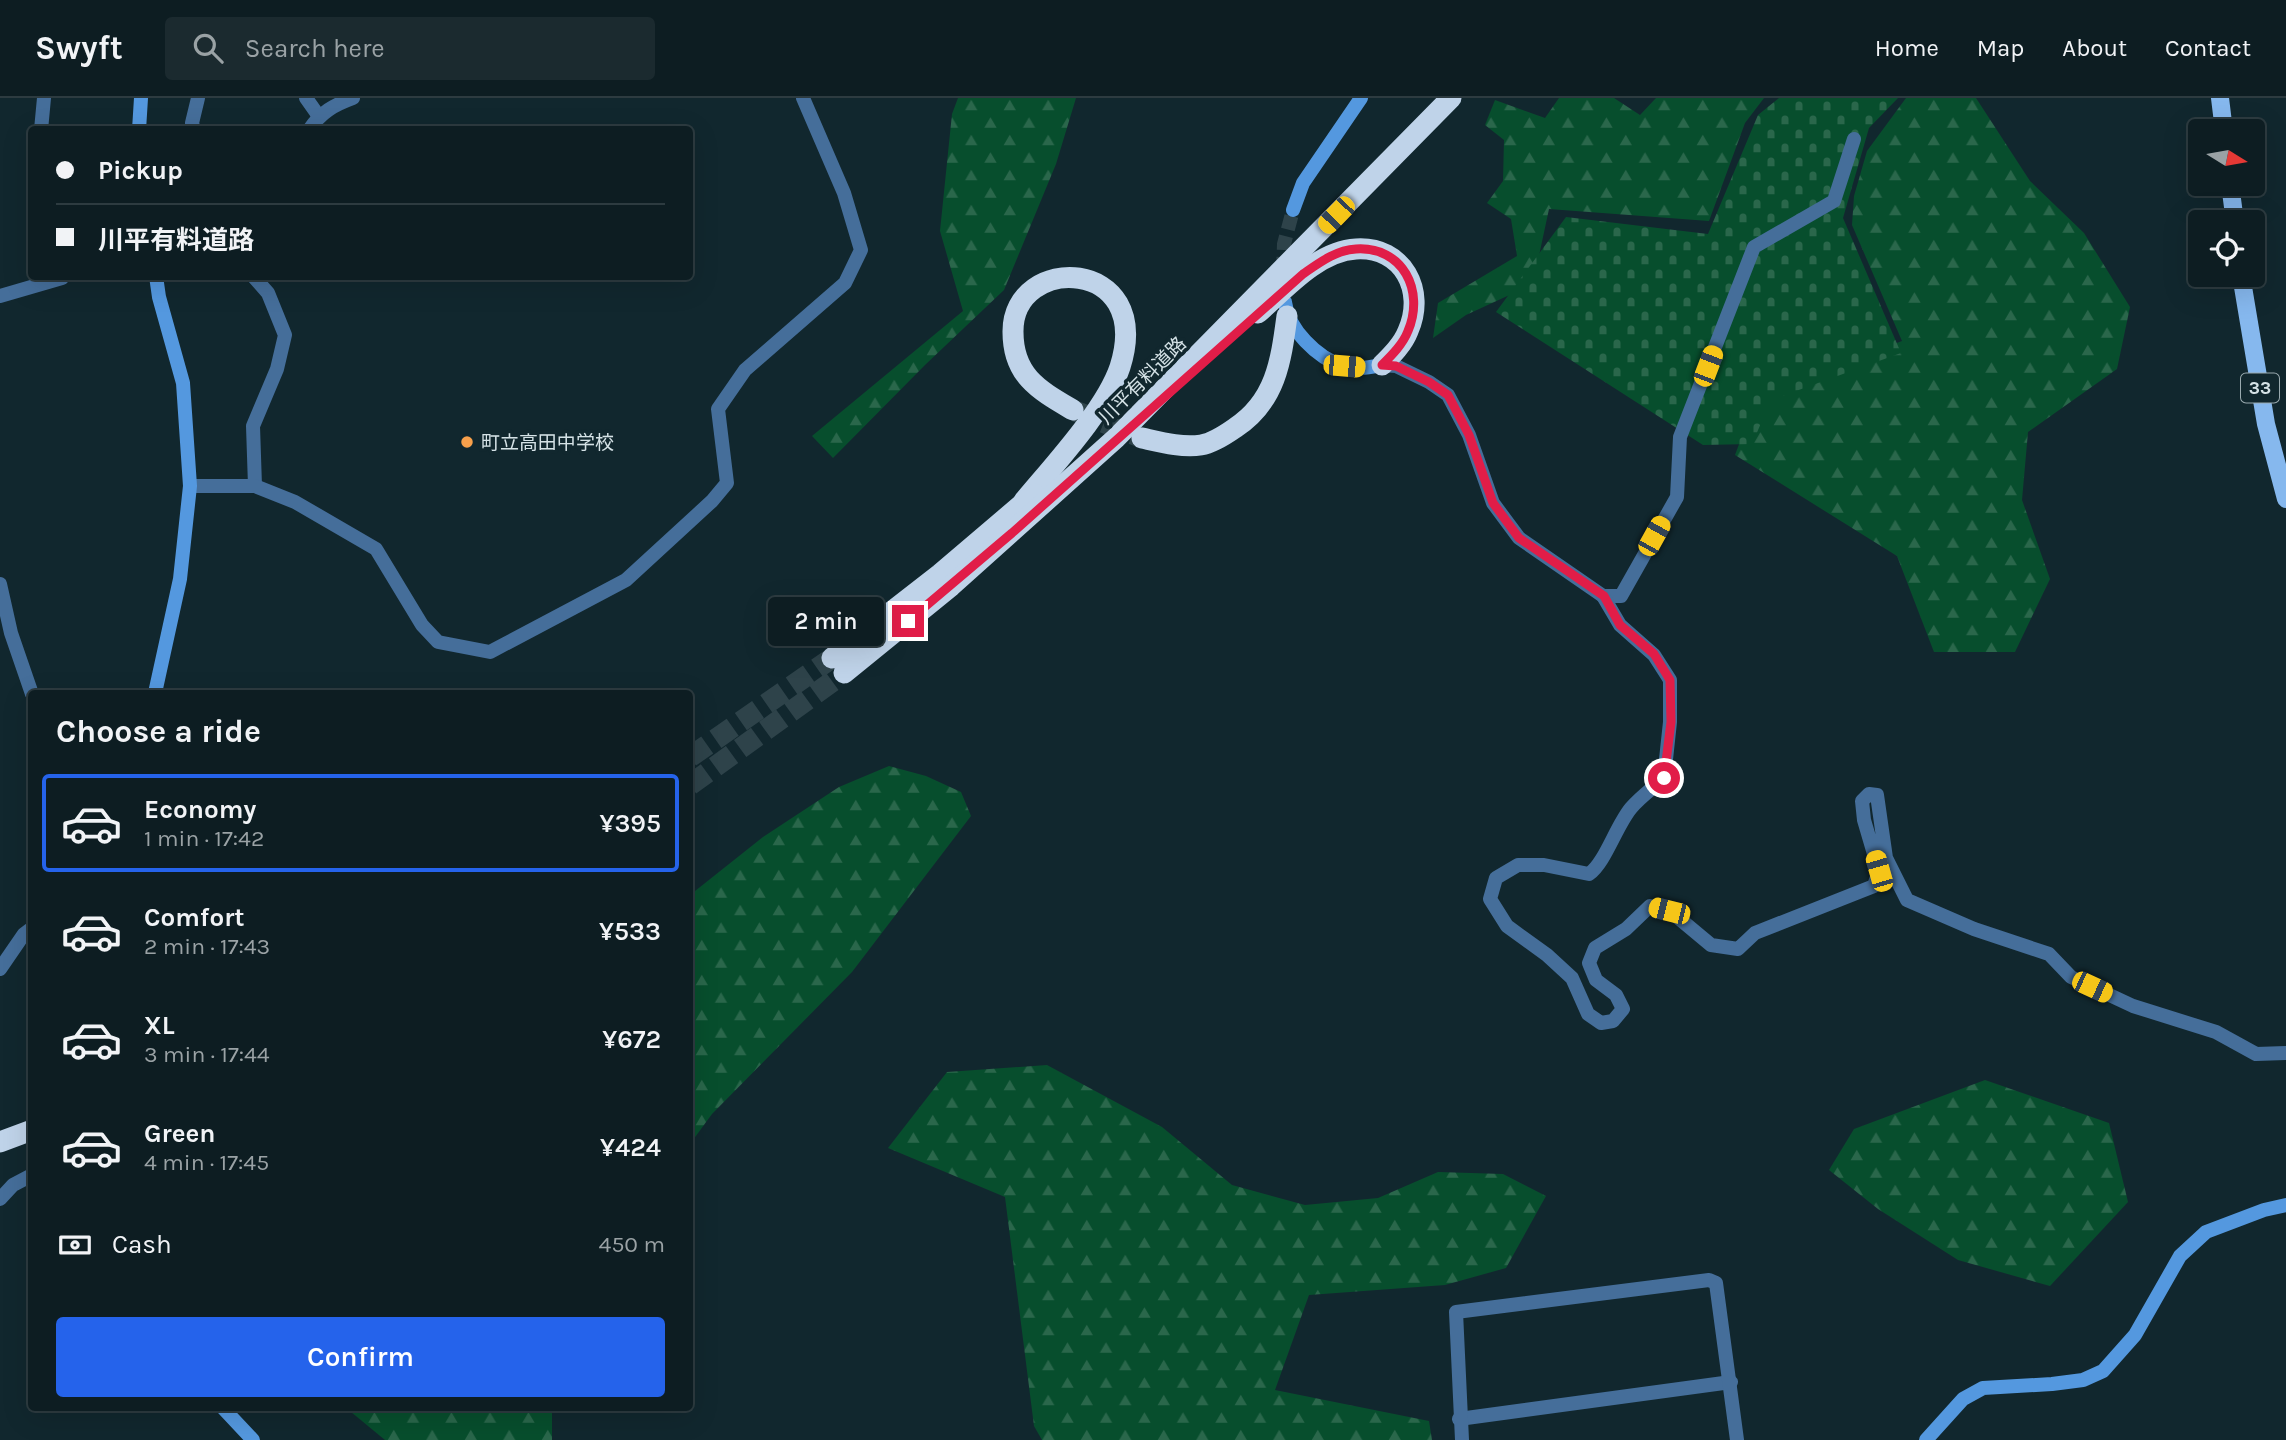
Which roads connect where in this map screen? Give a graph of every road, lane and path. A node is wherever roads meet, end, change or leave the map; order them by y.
1 (44, 98) edge
2 (141, 98) edge
3 (198, 98) edge
4 (306, 98) edge
5 (354, 98) edge
6 (803, 98) edge
7 (1361, 98) edge
8 (1435, 98) edge
9 (1451, 98) edge
10 (2220, 98) edge
11 (318, 115) junction
12 (2223, 119) edge
13 (41, 126) edge
14 (139, 126) edge
15 (193, 126) edge
16 (311, 126) edge
17 (1854, 139) dead end
18 (1293, 210) tunnel mouth
19 (55, 280) edge
20 (157, 280) edge
21 (257, 280) edge
22 (2244, 287) edge
23 (0, 296) edge
24 (1286, 309) joint
25 (1382, 365) junction
26 (1073, 410) tunnel mouth
27 (1116, 438) junction
28 (1142, 438) tunnel mouth
29 (190, 486) junction
30 (255, 486) junction
31 (2286, 499) edge
32 (1019, 508) junction
33 (0, 584) edge
34 (1604, 596) junction
35 (31, 690) edge
36 (156, 690) edge
37 (28, 931) edge
38 (0, 969) edge
39 (2286, 1053) edge
40 (28, 1118) edge
41 (0, 1129) edge
42 (28, 1132) edge
43 (0, 1142) edge
44 (28, 1177) edge
45 (0, 1199) edge
46 (2286, 1205) edge
47 (1731, 1382) junction
48 (226, 1411) edge
49 (1459, 1419) junction
50 (253, 1440) edge
51 (1462, 1440) edge
52 (1737, 1440) edge
53 (1926, 1440) edge

1 - 13 street
2 - 14 street
3 - 15 street
4 - 11 street
5 - 11 street
6 - 30 street
7 - 18 street
8 - 32 highway, 川平有料道路
9 - 27 highway, 川平有料道路
10 - 12 main road
11 - 16 street
17 - 34 street
19 - 23 street
20 - 29 street
21 - 30 street
22 - 31 main road, 33
24 - 25 street
24 - 28 highway
25 - 27 highway
25 - 34 street
26 - 32 highway
27 - 32 highway, 川平有料道路
29 - 30 street
29 - 36 street
33 - 35 street
34 - 39 street
37 - 38 street
40 - 41 highway
42 - 43 highway
44 - 45 street
46 - 53 street
47 - 49 street
47 - 49 street
47 - 52 street
48 - 50 street
49 - 51 street

